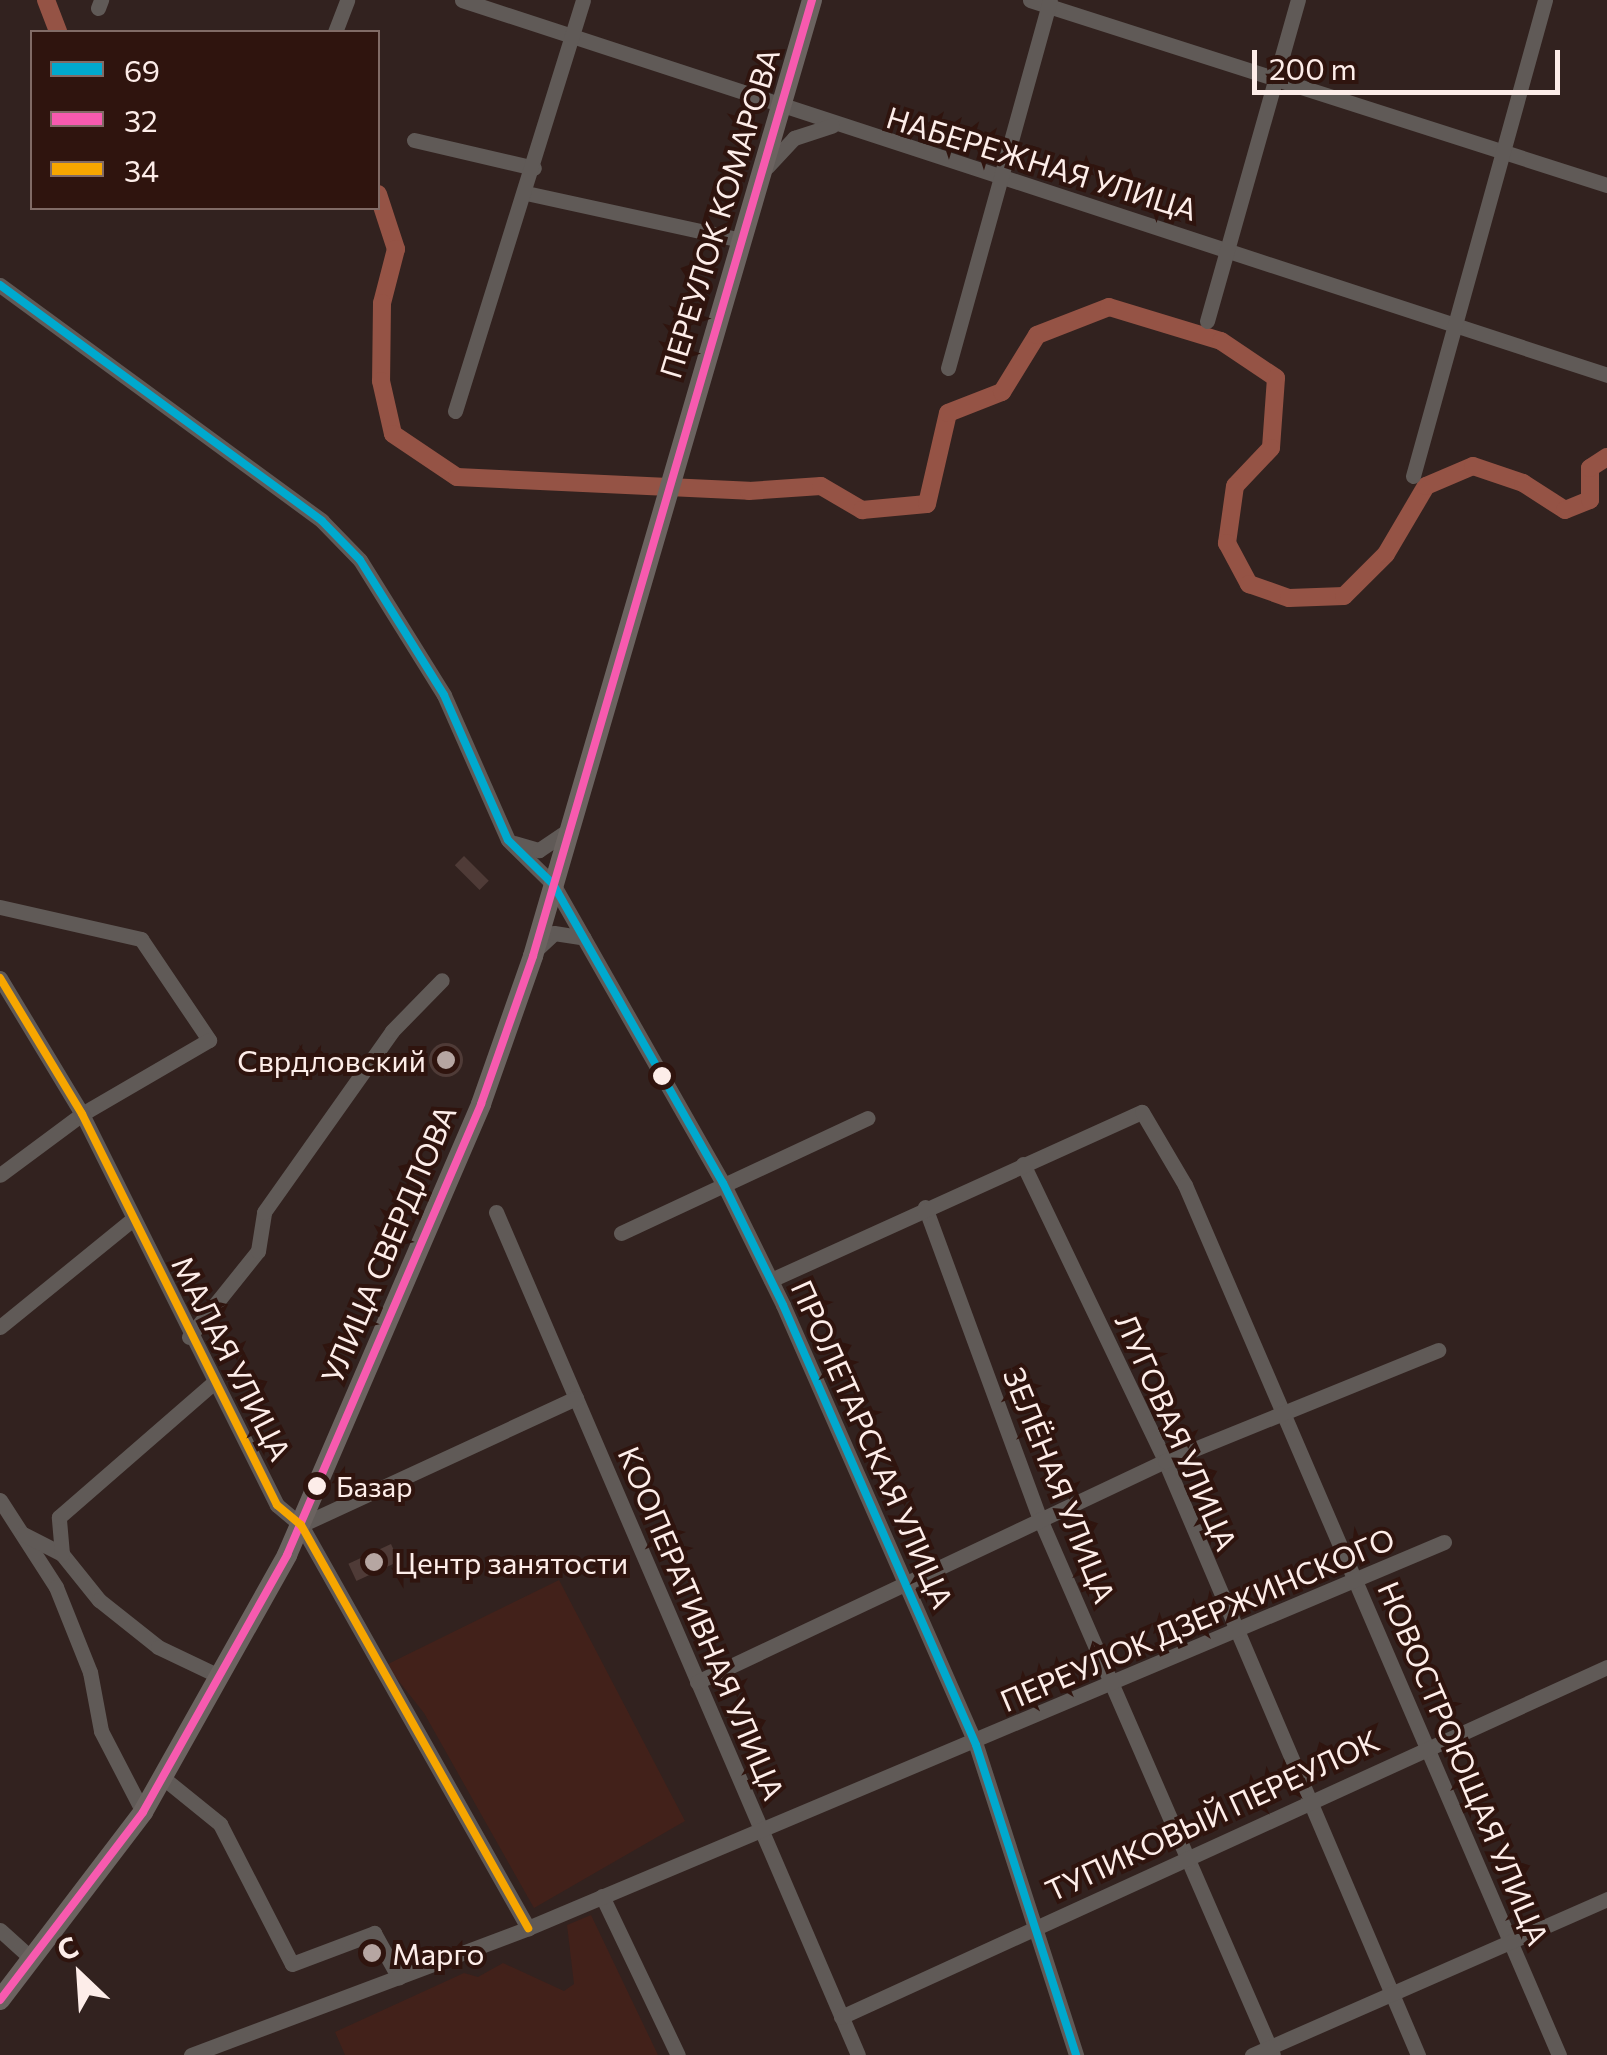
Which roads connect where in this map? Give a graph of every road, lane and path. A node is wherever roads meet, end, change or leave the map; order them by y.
1 (347, 0) edge
2 (462, 0) edge
3 (583, 0) edge
4 (812, 0) edge
5 (1030, 0) edge
6 (1298, 0) edge
7 (1545, 0) edge
8 (1049, 3) edge
9 (336, 30) edge
10 (574, 37) junction
11 (1276, 79) junction
12 (784, 108) junction
13 (832, 126) junction
14 (414, 140) dead end
15 (1504, 152) junction
16 (768, 167) junction
17 (534, 168) junction
18 (1005, 179) junction
19 (1607, 185) edge
20 (526, 194) junction
21 (742, 240) junction
22 (1231, 252) junction
23 (0, 286) edge
24 (1207, 322) dead end
25 (1456, 329) junction
26 (948, 368) dead end
27 (1607, 376) edge
28 (455, 411) dead end
29 (682, 442) joint
30 (1413, 476) dead end
31 (572, 823) junction
32 (508, 840) junction
33 (553, 884) junction
34 (0, 907) edge
35 (584, 938) junction
36 (532, 956) junction
37 (0, 978) edge
38 (442, 980) dead end
39 (82, 1114) junction
40 (868, 1118) dead end
41 (1022, 1164) junction
42 (0, 1175) edge
43 (723, 1183) junction
44 (926, 1207) junction
45 (496, 1212) dead end
46 (132, 1219) junction
47 (622, 1233) dead end
48 (771, 1280) junction
49 (0, 1327) edge
50 (189, 1336) junction
51 (1438, 1350) dead end
52 (213, 1384) junction
53 (576, 1398) junction
54 (1283, 1412) junction
55 (1165, 1461) junction
56 (0, 1500) edge
57 (1040, 1519) junction
58 (301, 1525) junction
59 (22, 1533) junction
60 (1444, 1542) dead end
61 (62, 1554) junction
62 (904, 1580) junction
63 (1356, 1580) junction
64 (1234, 1634) junction
65 (1607, 1667) edge
66 (219, 1676) junction
67 (697, 1682) junction
68 (1112, 1686) junction
69 (976, 1744) junction
70 (1424, 1746) junction
71 (162, 1777) junction
72 (1308, 1803) junction
73 (143, 1812) junction
74 (761, 1830) junction
75 (1184, 1855) junction
76 (602, 1896) junction
77 (1607, 1899) edge
78 (528, 1928) junction
79 (0, 1930) edge
80 (1034, 1930) junction
81 (1510, 1942) junction
82 (32, 1960) junction
83 (399, 1978) junction
84 (1391, 1992) junction
85 (0, 2000) edge
86 (842, 2017) junction
87 (1271, 2051) edge
88 (191, 2055) edge
89 (678, 2055) edge
90 (858, 2055) edge
91 (1076, 2055) edge
92 (1252, 2055) edge
93 (1418, 2055) edge
94 (1560, 2055) edge

1 - 9 street
2 - 10 street, НАБЕРЕЖНАЯ УЛИЦА
3 - 10 street
4 - 12 main road, ПЕРЕУЛОК КОМАРОВА
5 - 8 street
6 - 11 street
7 - 15 street
8 - 11 street
8 - 18 street
10 - 12 street, НАБЕРЕЖНАЯ УЛИЦА
10 - 17 street
11 - 15 street
11 - 22 street
12 - 13 street, НАБЕРЕЖНАЯ УЛИЦА
12 - 16 main road, ПЕРЕУЛОК КОМАРОВА
13 - 16 street
13 - 18 street, НАБЕРЕЖНАЯ УЛИЦА
14 - 17 street
15 - 19 street
15 - 25 street
16 - 21 main road, ПЕРЕУЛОК КОМАРОВА
17 - 20 street
18 - 22 street, НАБЕРЕЖНАЯ УЛИЦА
18 - 26 street
20 - 21 street
20 - 28 street
21 - 29 main road, ПЕРЕУЛОК КОМАРОВА
22 - 24 street
22 - 25 street, НАБЕРЕЖНАЯ УЛИЦА
23 - 32 street
25 - 27 street, НАБЕРЕЖНАЯ УЛИЦА
25 - 30 street
29 - 31 main road, УЛИЦА СВЕРДЛОВА
31 - 32 street
31 - 33 main road, УЛИЦА СВЕРДЛОВА
32 - 33 street, ПРОЛЕТАРСКАЯ УЛИЦА
33 - 35 street, ПРОЛЕТАРСКАЯ УЛИЦА
33 - 36 main road, УЛИЦА СВЕРДЛОВА
34 - 39 street
35 - 36 street
35 - 43 street, ПРОЛЕТАРСКАЯ УЛИЦА
36 - 58 main road, УЛИЦА СВЕРДЛОВА
37 - 39 street, МАЛАЯ УЛИЦА
38 - 50 street
39 - 42 street
39 - 46 street, МАЛАЯ УЛИЦА
40 - 43 street
41 - 44 street
41 - 54 street, НОВОСТРОЮЩАЯ УЛИЦА
41 - 55 street, ЛУГОВАЯ УЛИЦА
43 - 47 street
43 - 48 street, ПРОЛЕТАРСКАЯ УЛИЦА
44 - 48 street
44 - 57 street, ЗЕЛЁНАЯ УЛИЦА
45 - 53 street, КООПЕРАТИВНАЯ УЛИЦА
46 - 49 street
46 - 50 street, МАЛАЯ УЛИЦА
48 - 62 street, ПРОЛЕТАРСКАЯ УЛИЦА
50 - 52 street, МАЛАЯ УЛИЦА
51 - 54 street
52 - 58 street, МАЛАЯ УЛИЦА
52 - 61 street
53 - 58 street
53 - 67 street, КООПЕРАТИВНАЯ УЛИЦА
54 - 55 street
54 - 63 street, НОВОСТРОЮЩАЯ УЛИЦА
55 - 57 street
55 - 64 street, ЛУГОВАЯ УЛИЦА
56 - 59 street
57 - 62 street
57 - 68 street, ЗЕЛЁНАЯ УЛИЦА
58 - 66 main road, УЛИЦА СВЕРДЛОВА
58 - 78 street, МАЛАЯ УЛИЦА
59 - 61 street
59 - 73 street
60 - 63 street, ПЕРЕУЛОК ДЗЕРЖИНСКОГО
61 - 66 street
62 - 67 street
62 - 69 street, ПРОЛЕТАРСКАЯ УЛИЦА
63 - 64 street, ПЕРЕУЛОК ДЗЕРЖИНСКОГО
63 - 70 street, НОВОСТРОЮЩАЯ УЛИЦА
64 - 68 street, ПЕРЕУЛОК ДЗЕРЖИНСКОГО
64 - 72 street, ЛУГОВАЯ УЛИЦА
65 - 70 street, ТУПИКОВЫЙ ПЕРЕУЛОК
66 - 71 main road, УЛИЦА СВЕРДЛОВА
67 - 74 street, КООПЕРАТИВНАЯ УЛИЦА
68 - 69 street, ПЕРЕУЛОК ДЗЕРЖИНСКОГО
68 - 75 street, ЗЕЛЁНАЯ УЛИЦА
69 - 74 street, ПЕРЕУЛОК ДЗЕРЖИНСКОГО
69 - 80 street, ПРОЛЕТАРСКАЯ УЛИЦА
70 - 72 street, ТУПИКОВЫЙ ПЕРЕУЛОК
70 - 81 street, НОВОСТРОЮЩАЯ УЛИЦА
71 - 73 main road, УЛИЦА СВЕРДЛОВА
71 - 83 street
72 - 75 street, ТУПИКОВЫЙ ПЕРЕУЛОК
72 - 84 street, ЛУГОВАЯ УЛИЦА
73 - 82 main road, УЛИЦА СВЕРДЛОВА
74 - 76 street, ПЕРЕУЛОК ДЗЕРЖИНСКОГО
74 - 86 street, КООПЕРАТИВНАЯ УЛИЦА
75 - 80 street, ТУПИКОВЫЙ ПЕРЕУЛОК
75 - 87 street, ЗЕЛЁНАЯ УЛИЦА
76 - 78 street, ПЕРЕУЛОК ДЗЕРЖИНСКОГО
76 - 89 street
77 - 81 street
78 - 83 street, ПЕРЕУЛОК ДЗЕРЖИНСКОГО
79 - 82 street
80 - 86 street, ТУПИКОВЫЙ ПЕРЕУЛОК
80 - 91 street, ПРОЛЕТАРСКАЯ УЛИЦА
81 - 84 street
81 - 94 street, НОВОСТРОЮЩАЯ УЛИЦА
82 - 85 main road, УЛИЦА СВЕРДЛОВА
83 - 88 street, ПЕРЕУЛОК ДЗЕРЖИНСКОГО
84 - 87 street
84 - 93 street, ЛУГОВАЯ УЛИЦА
86 - 90 street, КООПЕРАТИВНАЯ УЛИЦА
87 - 92 street

